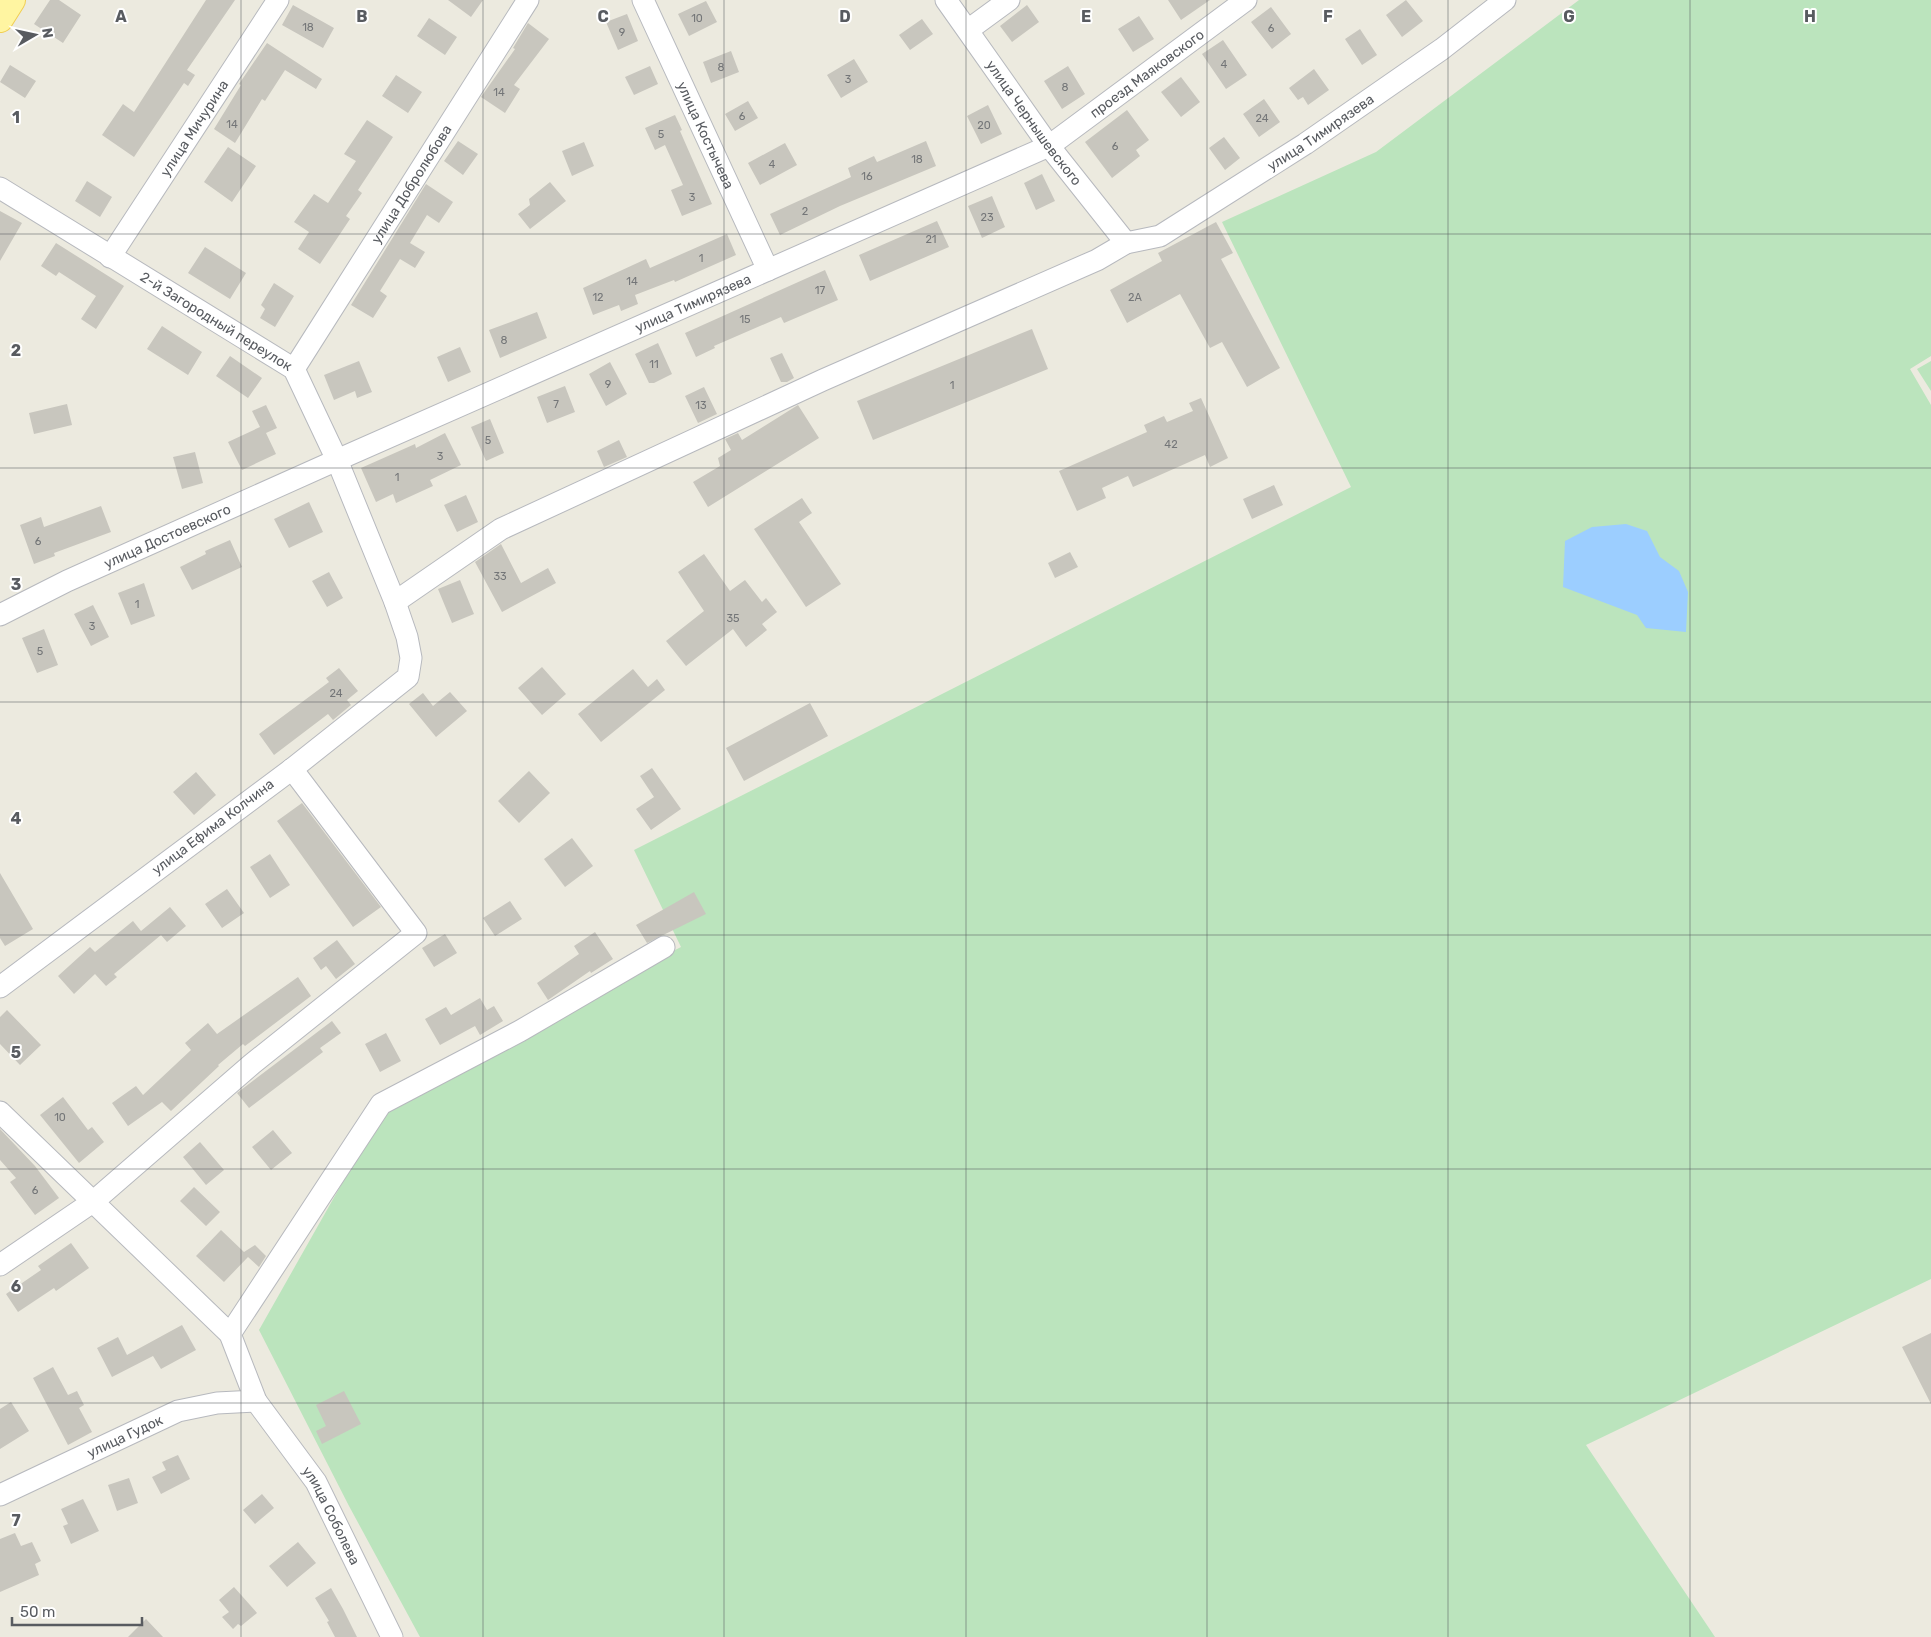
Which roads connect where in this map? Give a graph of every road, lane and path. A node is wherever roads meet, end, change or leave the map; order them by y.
1 (12, 0) edge
2 (278, 0) edge
3 (528, 0) edge
4 (644, 0) edge
5 (946, 0) edge
6 (1009, 0) edge
7 (1246, 0) edge
8 (1505, 0) edge
9 (0, 19) edge
10 (968, 30) junction
11 (1049, 146) junction
12 (0, 188) edge
13 (1126, 243) junction
14 (110, 257) junction
15 (768, 270) junction
16 (294, 369) junction
17 (337, 460) junction
18 (395, 602) junction
19 (0, 615) edge
20 (411, 658) joint
21 (292, 768) junction
22 (664, 947) dead end
23 (0, 987) edge
24 (0, 1112) edge
25 (94, 1201) junction
26 (0, 1265) edge
27 (230, 1334) junction
28 (256, 1401) junction
29 (0, 1495) edge
30 (392, 1637) edge

1 - 9 main road
2 - 14 street, улица Мичурина
3 - 16 street, улица Добролюбова
4 - 15 street, улица Костычева
5 - 10 street, улица Чернышевского
6 - 10 street
7 - 11 street, проезд Маяковского
8 - 13 street, улица Тимирязева
10 - 11 street, улица Чернышевского
11 - 13 street, улица Чернышевского
11 - 15 street, улица Тимирязева
12 - 14 street, 2-й Загородный переулок
13 - 18 street, улица Тимирязева
14 - 16 street, 2-й Загородный переулок
15 - 17 street, улица Тимирязева
16 - 17 street, 2-й Загородный переулок
17 - 18 street, 2-й Загородный переулок
17 - 19 street, улица Достоевского
18 - 20 street, 2-й Загородный переулок
20 - 21 street, улица Ефима Колчина
21 - 23 street, улица Ефима Колчина
21 - 25 street
22 - 27 street
24 - 25 street
25 - 26 street
25 - 27 street
27 - 28 street, улица Соболева
28 - 29 street, улица Гудок
28 - 30 street, улица Соболева

